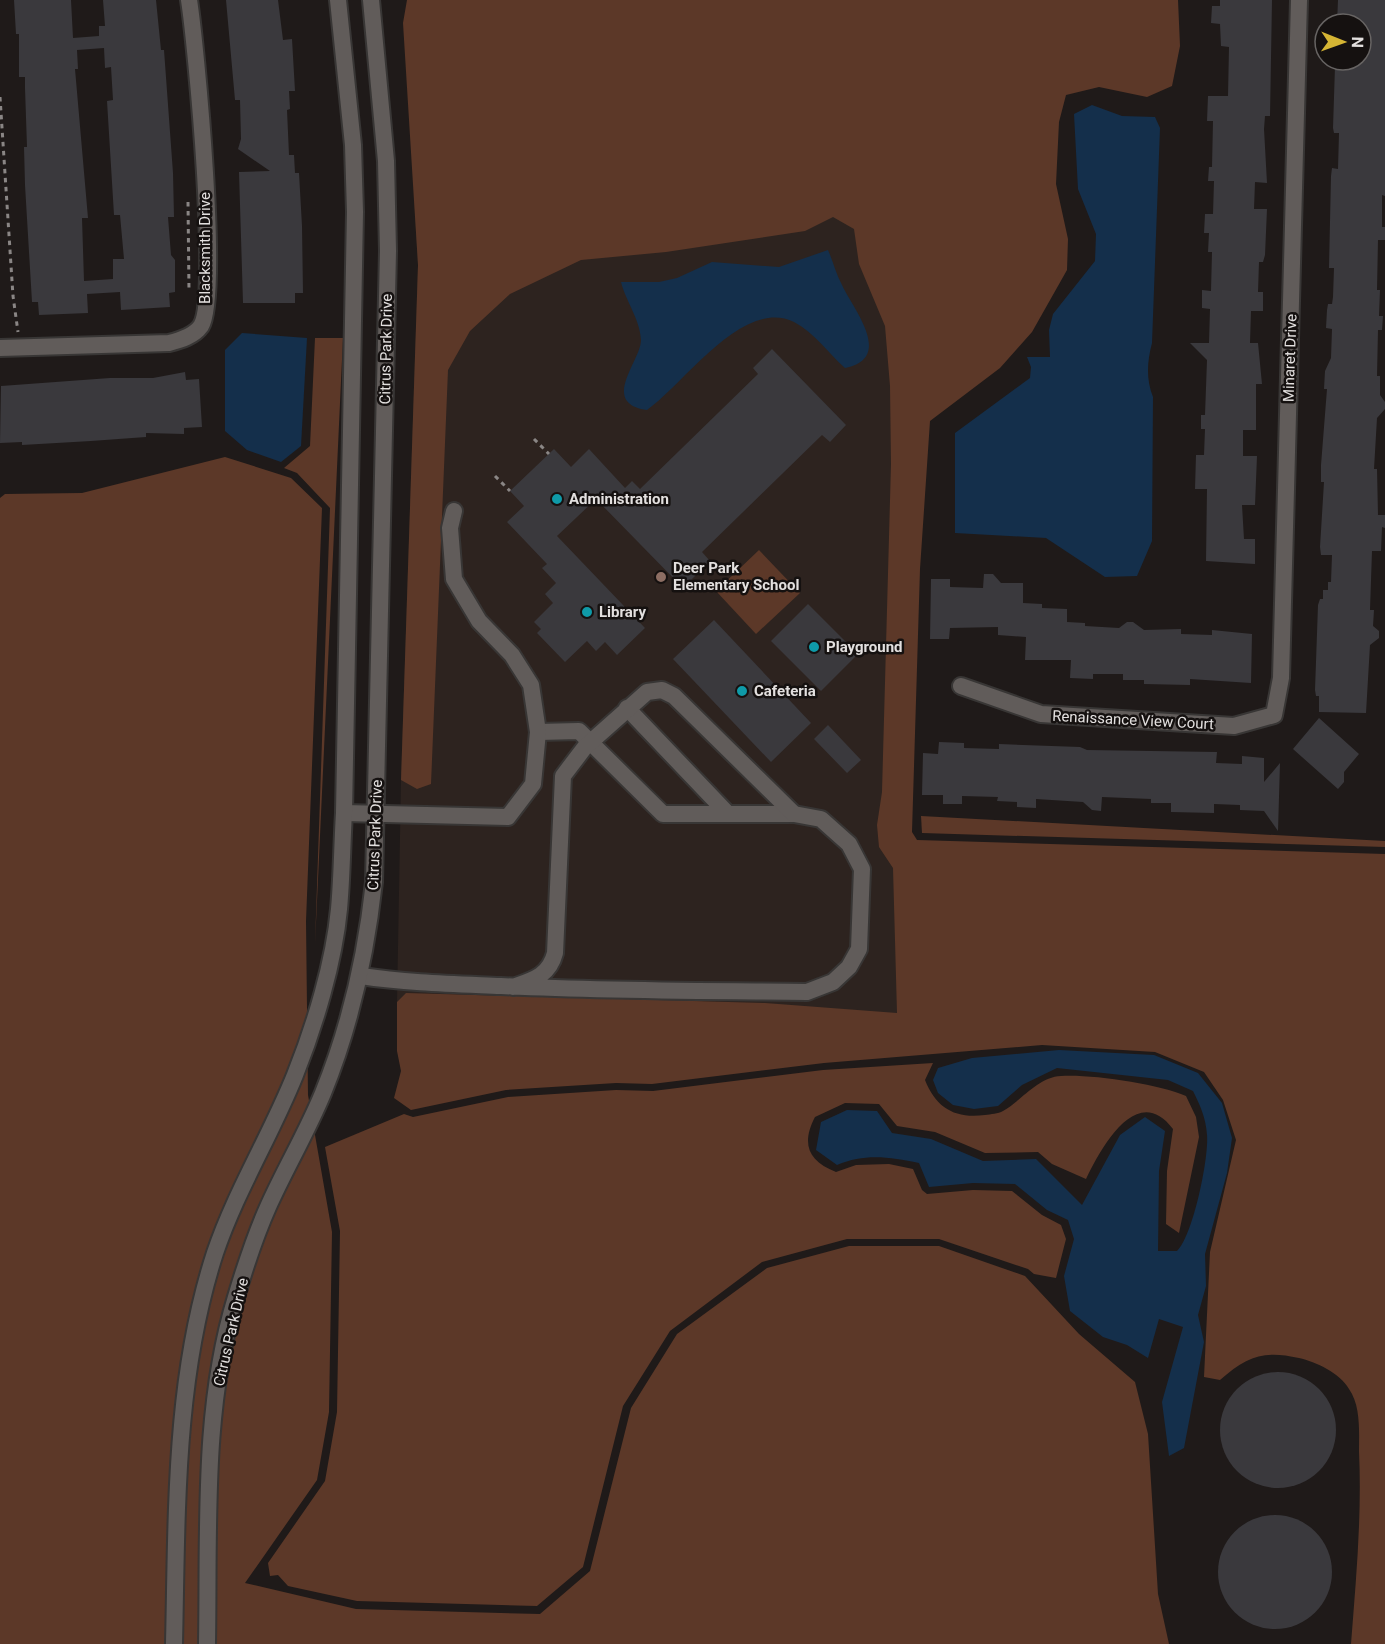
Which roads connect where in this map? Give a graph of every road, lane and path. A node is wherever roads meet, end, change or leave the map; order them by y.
1 (189, 0) edge
2 (338, 0) edge
3 (371, 0) edge
4 (1299, 0) edge
5 (0, 97) edge
6 (188, 197) dead end
7 (189, 294) dead end
8 (24, 336) dead end
9 (0, 348) edge
10 (534, 439) dead end
11 (549, 454) dead end
12 (495, 476) dead end
13 (510, 491) dead end
14 (454, 511) dead end
15 (961, 686) dead end
16 (627, 708) junction
17 (1274, 715) joint
18 (538, 732) junction
19 (592, 741) junction
20 (344, 813) junction
21 (376, 814) junction
22 (728, 814) junction
23 (794, 814) junction
24 (556, 924) junction
25 (360, 976) junction
26 (513, 987) junction
27 (578, 989) junction
28 (174, 1644) edge
29 (207, 1644) edge

1 - 9 street, Blacksmith Drive
2 - 20 street
3 - 21 street, Citrus Park Drive
4 - 17 street, Minaret Drive
5 - 8 path
6 - 7 path
10 - 11 path
12 - 13 path
14 - 18 street
15 - 17 street, Renaissance View Court
16 - 19 street
16 - 22 street
16 - 23 street
18 - 19 street
18 - 21 street
19 - 22 street
19 - 24 street
20 - 21 street
20 - 28 street
21 - 25 street, Citrus Park Drive
22 - 23 street
23 - 27 street
24 - 26 street
24 - 27 street
25 - 26 street
25 - 29 street, Citrus Park Drive
26 - 27 street

